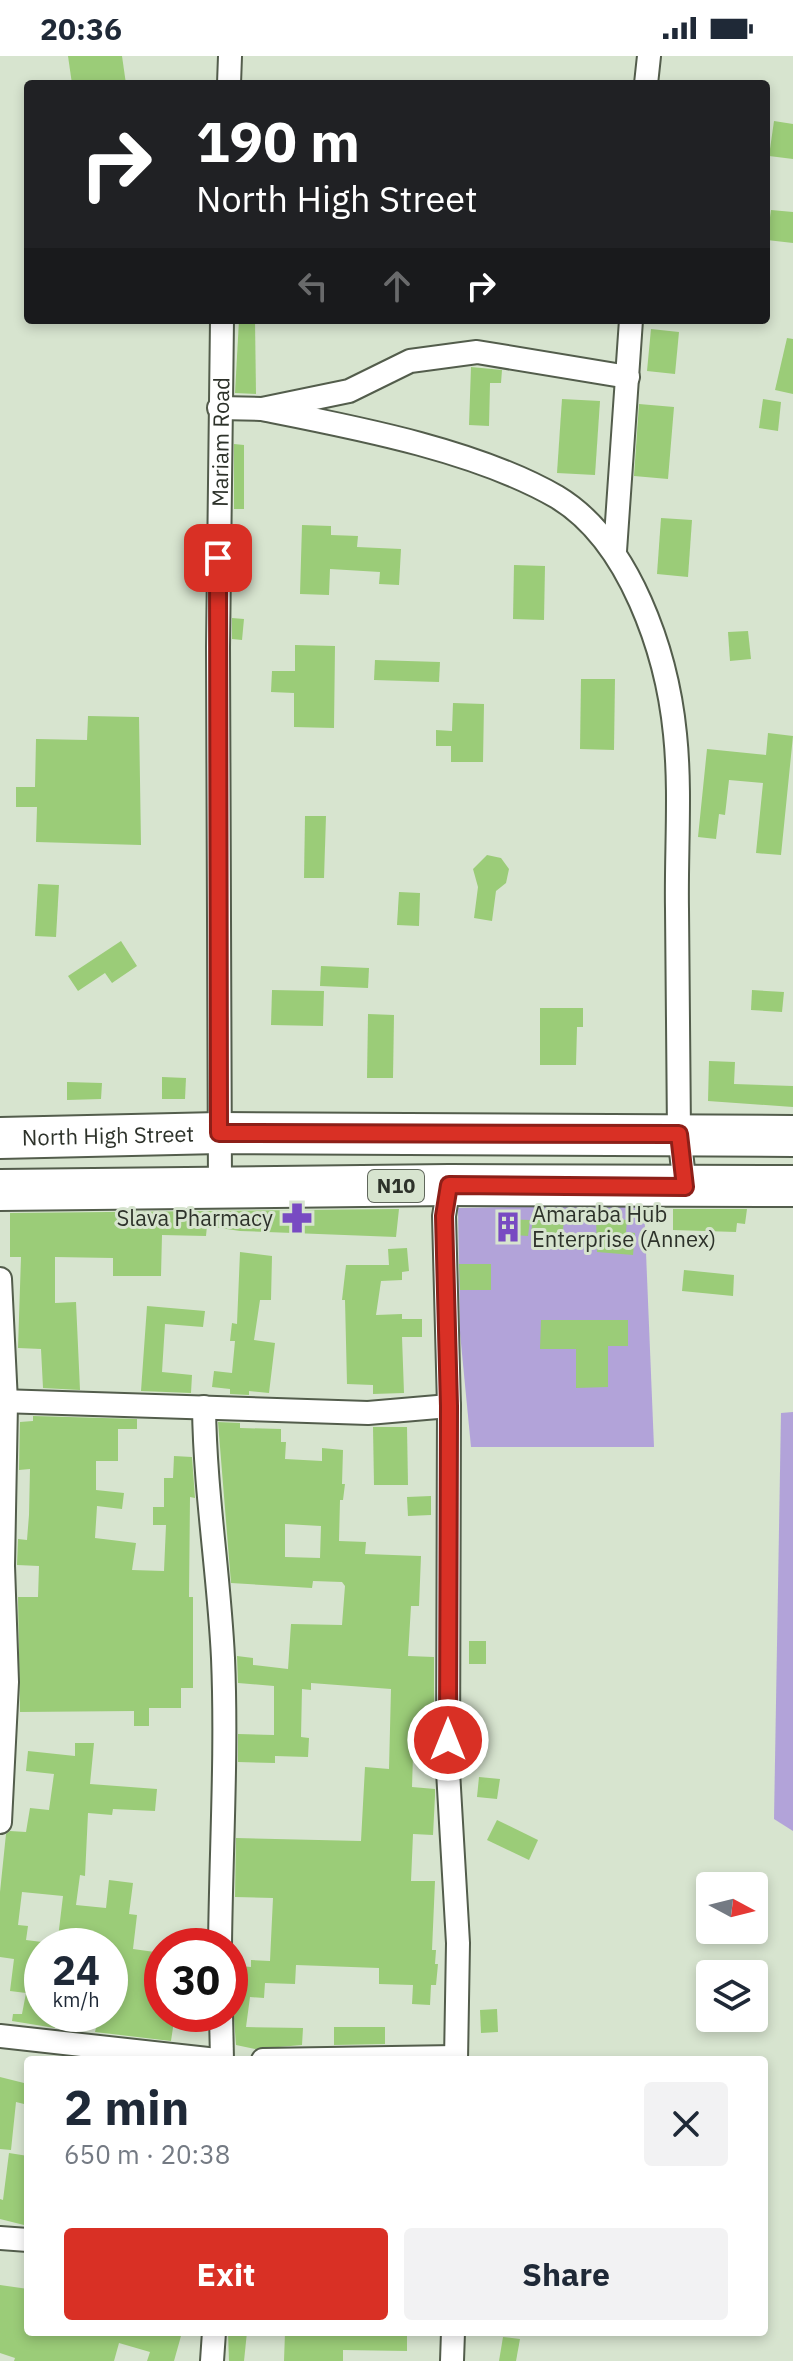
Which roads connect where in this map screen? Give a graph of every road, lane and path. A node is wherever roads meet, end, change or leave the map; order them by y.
1 (230, 56) edge
2 (649, 56) edge
3 (229, 80) edge
4 (646, 80) edge
5 (222, 324) edge
6 (631, 324) edge
7 (628, 377) junction
8 (219, 408) junction
9 (262, 409) junction
10 (615, 551) junction
11 (219, 1133) junction
12 (679, 1134) junction
13 (793, 1136) edge
14 (0, 1138) edge
15 (449, 1185) junction
16 (793, 1186) edge
17 (685, 1187) junction
18 (220, 1188) junction
19 (0, 1190) edge
20 (0, 1279) edge
21 (3, 1402) edge
22 (449, 1406) junction
23 (204, 1407) junction
24 (0, 1822) edge
25 (220, 1928) edge
26 (221, 2032) edge
27 (0, 2036) edge
28 (183, 2056) edge
29 (220, 2056) edge
30 (456, 2056) edge
31 (0, 2238) edge
32 (24, 2240) edge
33 (214, 2336) edge
34 (453, 2336) edge
35 (212, 2361) edge
36 (452, 2361) edge

1 - 3 street
2 - 4 street
5 - 8 street, Mariam Road
6 - 7 street
7 - 9 street
7 - 10 street
8 - 9 street
8 - 11 street, Mariam Road
9 - 10 street
10 - 12 street
11 - 12 highway, North High Street
11 - 14 highway, North High Street
11 - 18 street, Mariam Road
12 - 13 highway, North High Street
12 - 17 street
15 - 17 highway, N10
15 - 18 highway, N10
15 - 22 street
16 - 17 highway, N10
18 - 19 highway, N10
20 - 21 street
21 - 23 street
21 - 24 street
22 - 23 street
22 - 30 street
23 - 25 street
26 - 29 street
27 - 28 street
31 - 32 street
33 - 35 street
34 - 36 street

